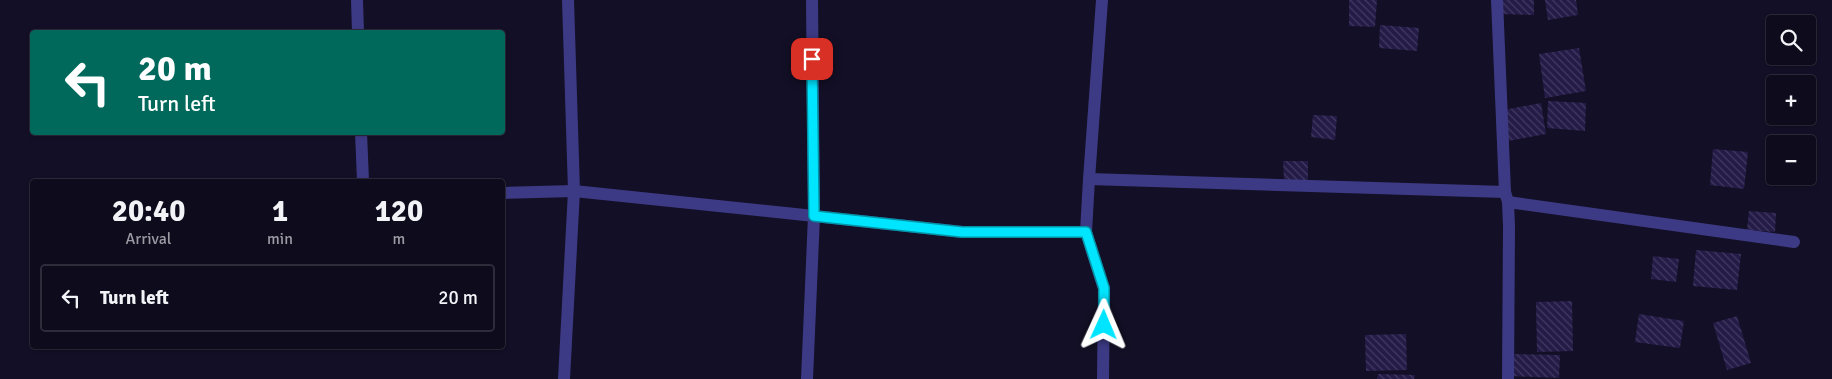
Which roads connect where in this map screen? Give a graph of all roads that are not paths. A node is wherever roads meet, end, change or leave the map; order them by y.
1 (357, 0) edge
2 (568, 0) edge
3 (812, 0) edge
4 (1102, 0) edge
5 (1497, 0) edge
6 (358, 30) edge
7 (361, 135) edge
8 (363, 179) edge
9 (1089, 180) junction
10 (574, 191) junction
11 (505, 193) edge
12 (1506, 197) junction
13 (814, 216) junction
14 (1086, 232) junction
15 (1794, 242) dead end
16 (564, 379) edge
17 (807, 379) edge
18 (1103, 379) edge
19 (1508, 379) edge

1 - 6 street
2 - 10 street
3 - 13 street
4 - 9 street
5 - 12 street
7 - 8 street
9 - 12 street
9 - 14 street
10 - 11 street
10 - 13 street
10 - 16 street
12 - 15 street
12 - 19 street
13 - 14 street
13 - 17 street
14 - 18 street

